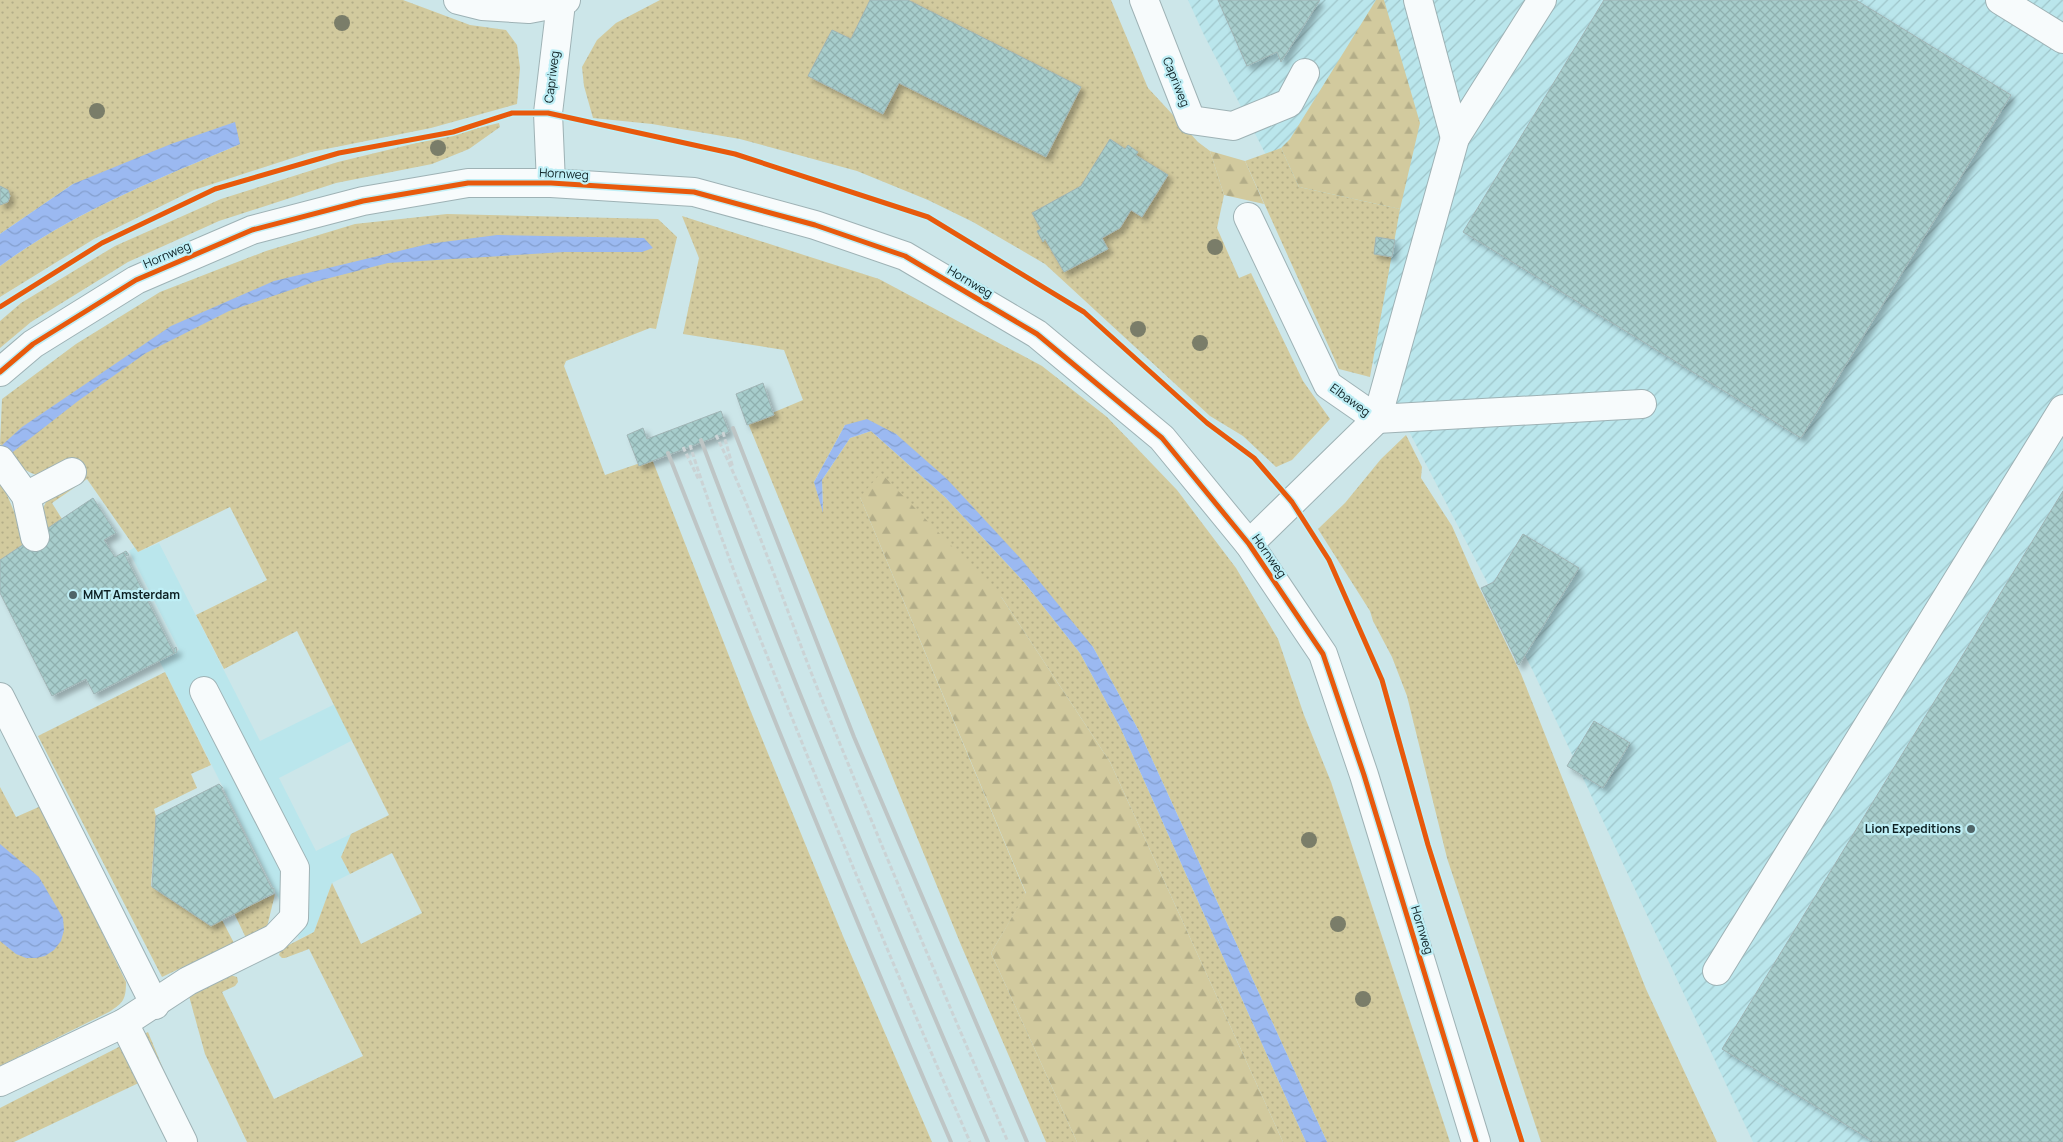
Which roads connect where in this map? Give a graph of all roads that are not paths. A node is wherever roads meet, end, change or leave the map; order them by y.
1 (458, 0) edge
2 (1144, 0) edge
3 (1418, 0) edge
4 (1542, 0) edge
5 (2000, 0) edge
6 (562, 1) edge
7 (2063, 40) edge
8 (1305, 73) dead end
9 (1455, 138) junction
10 (551, 183) junction
11 (1248, 217) dead end
12 (0, 372) edge
13 (1642, 404) dead end
14 (2063, 409) edge
15 (1377, 420) junction
16 (0, 460) edge
17 (72, 472) dead end
18 (26, 496) junction
19 (35, 537) dead end
20 (1249, 544) junction
21 (204, 691) dead end
22 (0, 697) edge
23 (1717, 971) dead end
24 (155, 1005) junction
25 (124, 1024) junction
26 (0, 1082) edge
27 (183, 1142) edge
28 (1476, 1142) edge

1 - 6 street, Capriweg
2 - 8 street, Capriweg
3 - 9 street
4 - 9 street
5 - 7 street
6 - 10 street, Capriweg
9 - 15 street
10 - 12 street, Hornweg
10 - 20 street, Hornweg
11 - 15 street, Elbaweg
13 - 15 street
14 - 23 street
15 - 20 street, Elbaweg
16 - 18 street
17 - 18 street
18 - 19 street
20 - 28 street, Hornweg
21 - 24 street
22 - 24 street
24 - 25 street
25 - 26 street
25 - 27 street

